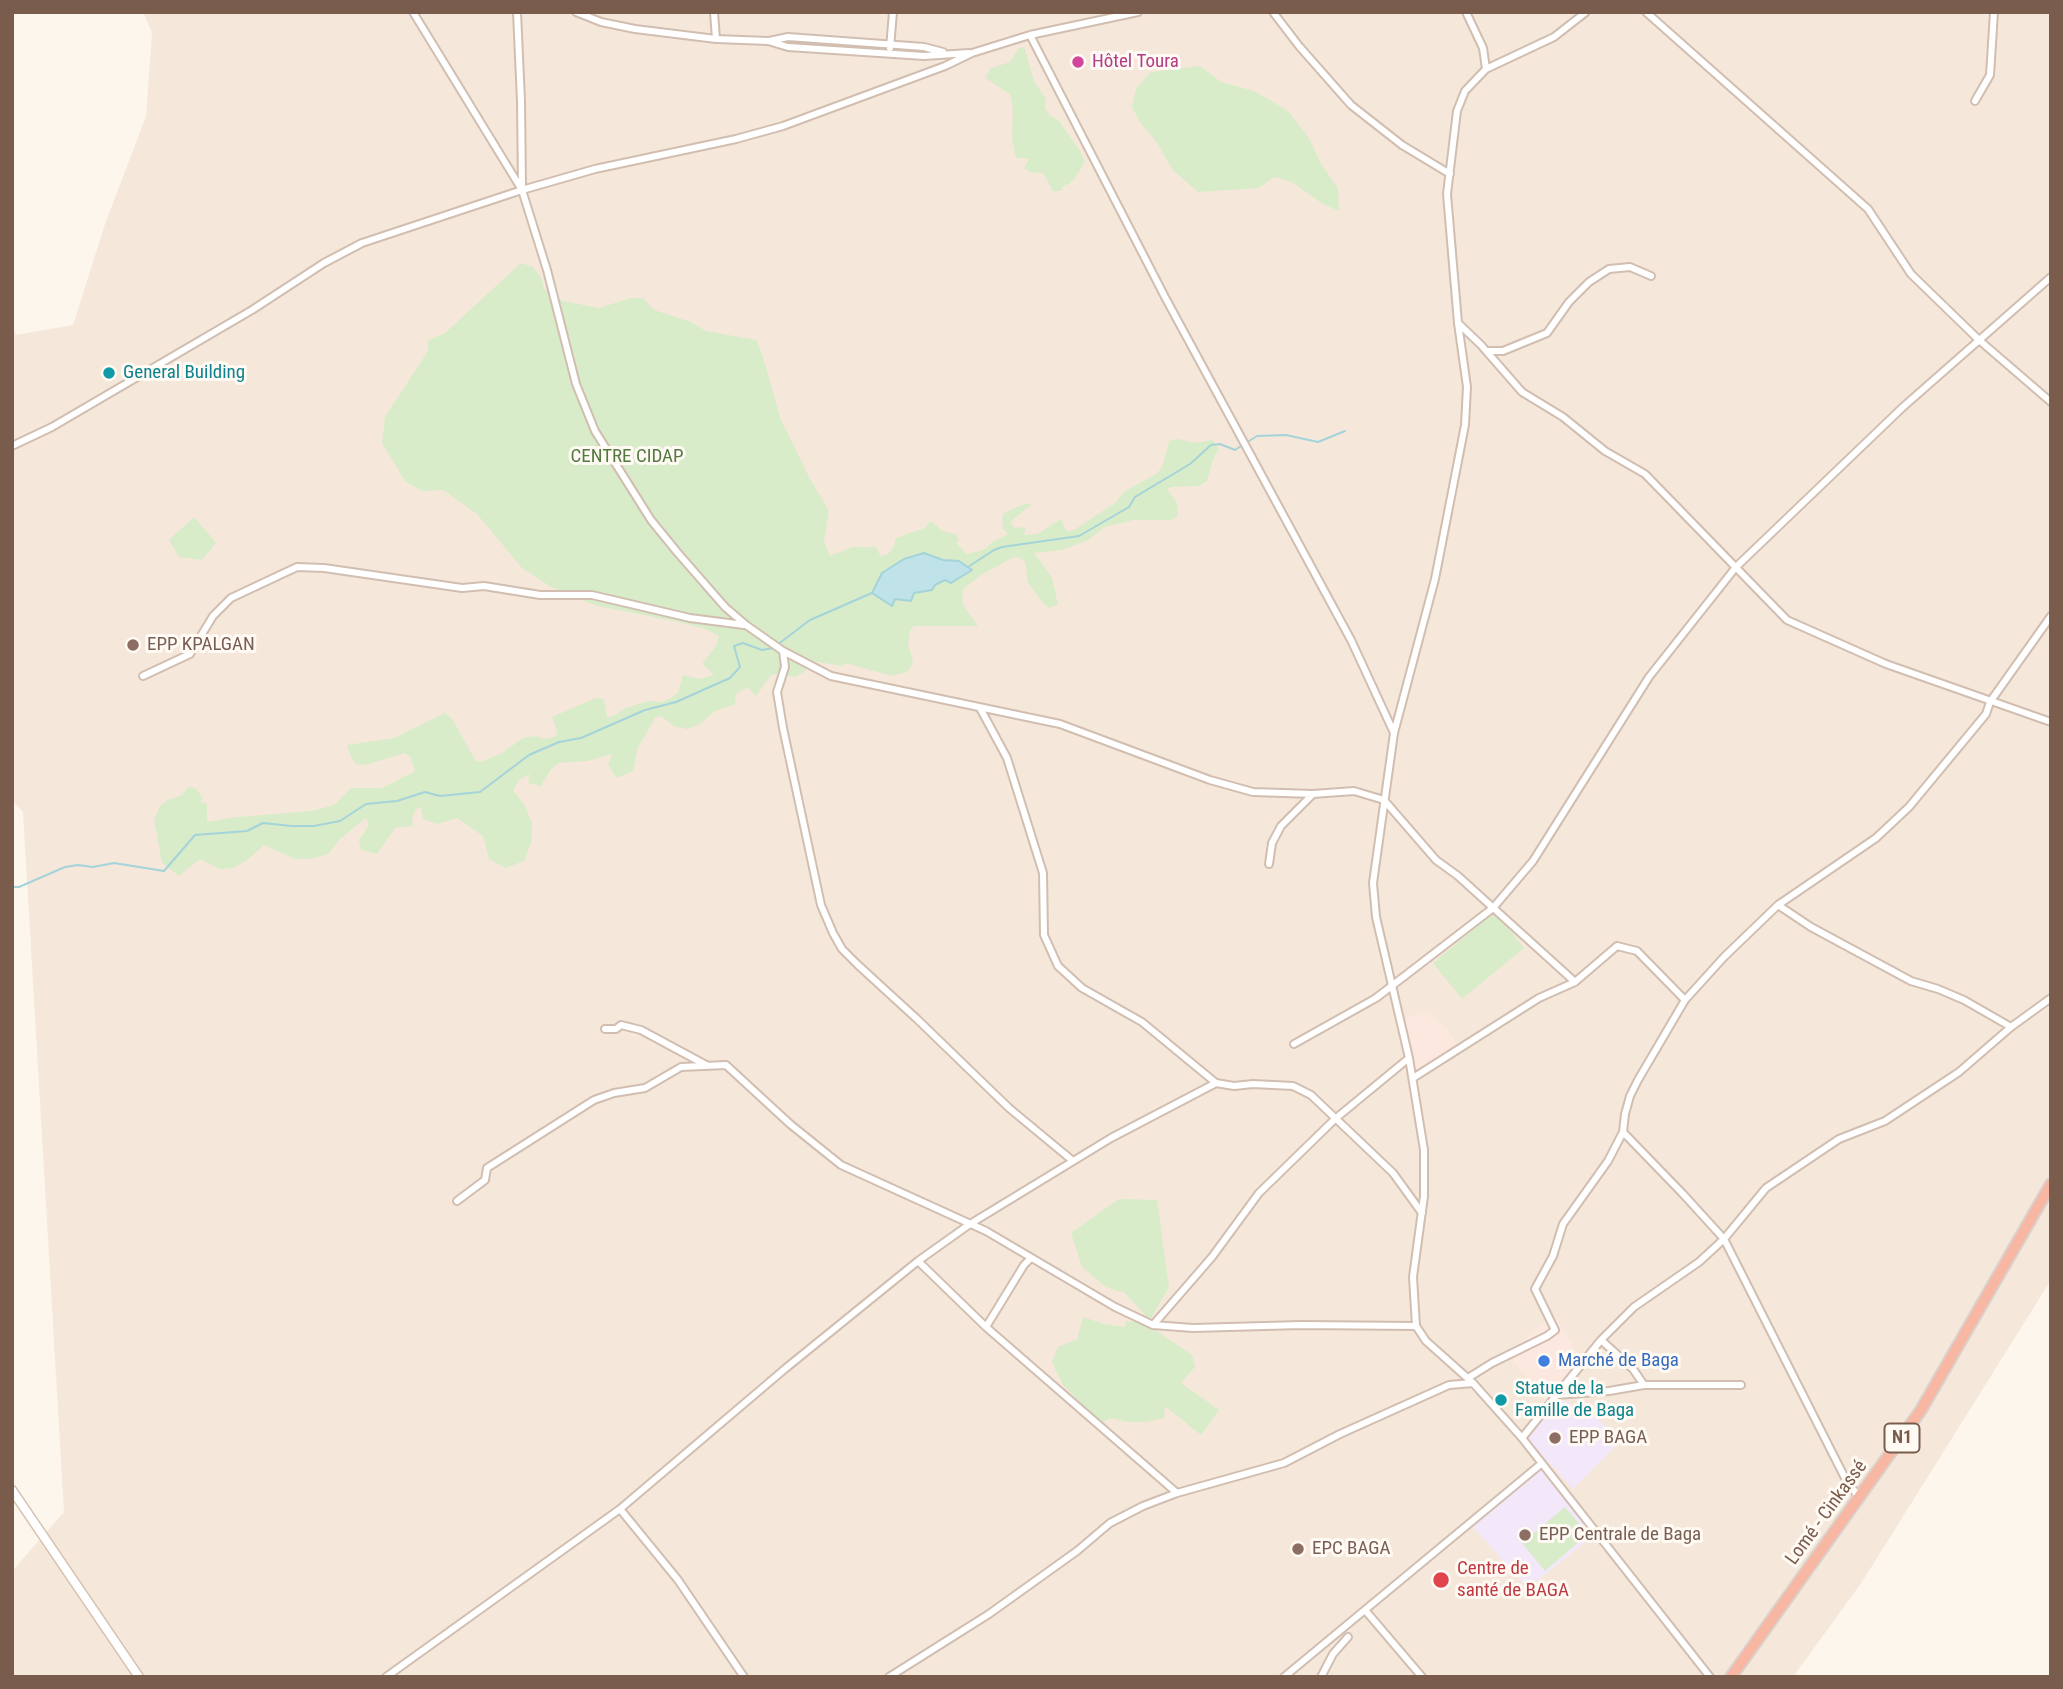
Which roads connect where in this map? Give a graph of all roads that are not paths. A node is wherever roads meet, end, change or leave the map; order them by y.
1 (413, 12) edge
2 (517, 12) edge
3 (576, 12) edge
4 (714, 12) edge
5 (893, 12) edge
6 (1138, 12) edge
7 (1273, 12) edge
8 (1466, 12) edge
9 (1586, 12) edge
10 (1646, 12) edge
11 (1994, 12) edge
12 (1030, 35) junction
13 (801, 38) junction
14 (716, 39) junction
15 (768, 41) junction
16 (839, 41) junction
17 (890, 45) junction
18 (799, 48) junction
19 (838, 50) junction
20 (889, 53) junction
21 (948, 53) junction
22 (972, 53) junction
23 (1486, 69) junction
24 (1975, 101) dead end
25 (1450, 174) junction
26 (522, 190) junction
27 (1651, 276) dead end
28 (2051, 277) edge
29 (1458, 323) junction
30 (1979, 340) junction
31 (1487, 351) junction
32 (2051, 402) edge
33 (12, 446) edge
34 (1736, 567) junction
35 (2051, 616) edge
36 (746, 625) junction
37 (777, 648) junction
38 (143, 676) dead end
39 (1990, 702) junction
40 (981, 708) junction
41 (2051, 722) edge
42 (1394, 733) junction
43 (1313, 794) junction
44 (1384, 800) junction
45 (1269, 864) dead end
46 (1778, 905) junction
47 (1493, 908) junction
48 (1575, 982) junction
49 (1393, 986) junction
50 (2051, 998) edge
51 (1685, 1000) junction
52 (2011, 1027) junction
53 (605, 1030) dead end
54 (1294, 1044) dead end
55 (1409, 1058) junction
56 (706, 1065) junction
57 (1413, 1078) junction
58 (1216, 1083) junction
59 (1335, 1119) junction
60 (1623, 1132) junction
61 (1073, 1161) junction
62 (2051, 1184) edge
63 (457, 1201) dead end
64 (1422, 1213) junction
65 (970, 1224) junction
66 (1724, 1239) junction
67 (1030, 1259) junction
68 (918, 1261) junction
69 (1153, 1325) junction
70 (1416, 1326) junction
71 (986, 1327) junction
72 (1601, 1340) junction
73 (1471, 1381) junction
74 (1644, 1385) junction
75 (1741, 1385) dead end
76 (1556, 1395) junction
77 (1522, 1438) junction
78 (1541, 1464) junction
79 (12, 1490) edge
80 (1177, 1493) junction
81 (1860, 1498) junction
82 (620, 1509) junction
83 (1365, 1610) junction
84 (1348, 1637) dead end
85 (139, 1677) edge
86 (386, 1677) edge
87 (744, 1677) edge
88 (889, 1677) edge
89 (1284, 1677) edge
90 (1321, 1677) edge
91 (1422, 1677) edge
92 (1710, 1677) edge
93 (1731, 1677) edge

1 - 26 street
2 - 26 street
3 - 14 street
4 - 14 street
5 - 17 street
6 - 12 street
7 - 25 street
8 - 23 street
9 - 23 street
10 - 30 street
11 - 24 street
12 - 22 street
12 - 42 street
13 - 15 street
13 - 16 street
13 - 18 street
14 - 15 street
15 - 18 street
16 - 17 street
16 - 19 street
17 - 20 street
17 - 21 street
18 - 19 street
19 - 20 street
20 - 21 street
21 - 22 street
22 - 26 street
23 - 25 street
25 - 29 street
26 - 33 street
26 - 36 street
27 - 31 street
28 - 30 street
29 - 31 street
29 - 42 street
30 - 32 street
30 - 34 street
31 - 34 street
34 - 39 street
34 - 47 street
35 - 39 street
36 - 37 street
36 - 38 street
37 - 40 street
37 - 61 street
39 - 41 street
39 - 46 street
40 - 43 street
40 - 58 street
42 - 44 street
43 - 44 street
43 - 45 street
44 - 47 street
44 - 49 street
46 - 51 street
46 - 52 street
47 - 48 street
47 - 49 street
48 - 51 street
48 - 57 street
49 - 54 street
49 - 55 street
50 - 52 street
51 - 60 street
52 - 66 street
53 - 56 street
55 - 57 street
55 - 59 street
56 - 63 street
56 - 65 street
57 - 64 street
58 - 59 street
58 - 61 street
59 - 64 street
59 - 69 street
60 - 66 street
60 - 73 street
61 - 65 street
62 - 81 highway, Lomé - Cinkassé / N1
64 - 70 street
65 - 67 street
65 - 68 street
66 - 72 street
66 - 81 street
67 - 69 street
67 - 71 street
68 - 71 street
68 - 82 street
69 - 70 street
70 - 73 street
71 - 80 street
72 - 74 street
72 - 76 street
73 - 77 street
73 - 80 street
74 - 75 street
74 - 76 street
76 - 77 street
77 - 78 street
78 - 83 street
78 - 92 street
79 - 85 main road
80 - 88 street
81 - 93 highway, Lomé - Cinkassé / N1
82 - 86 street
82 - 87 street
83 - 89 street
83 - 91 street
84 - 90 street

